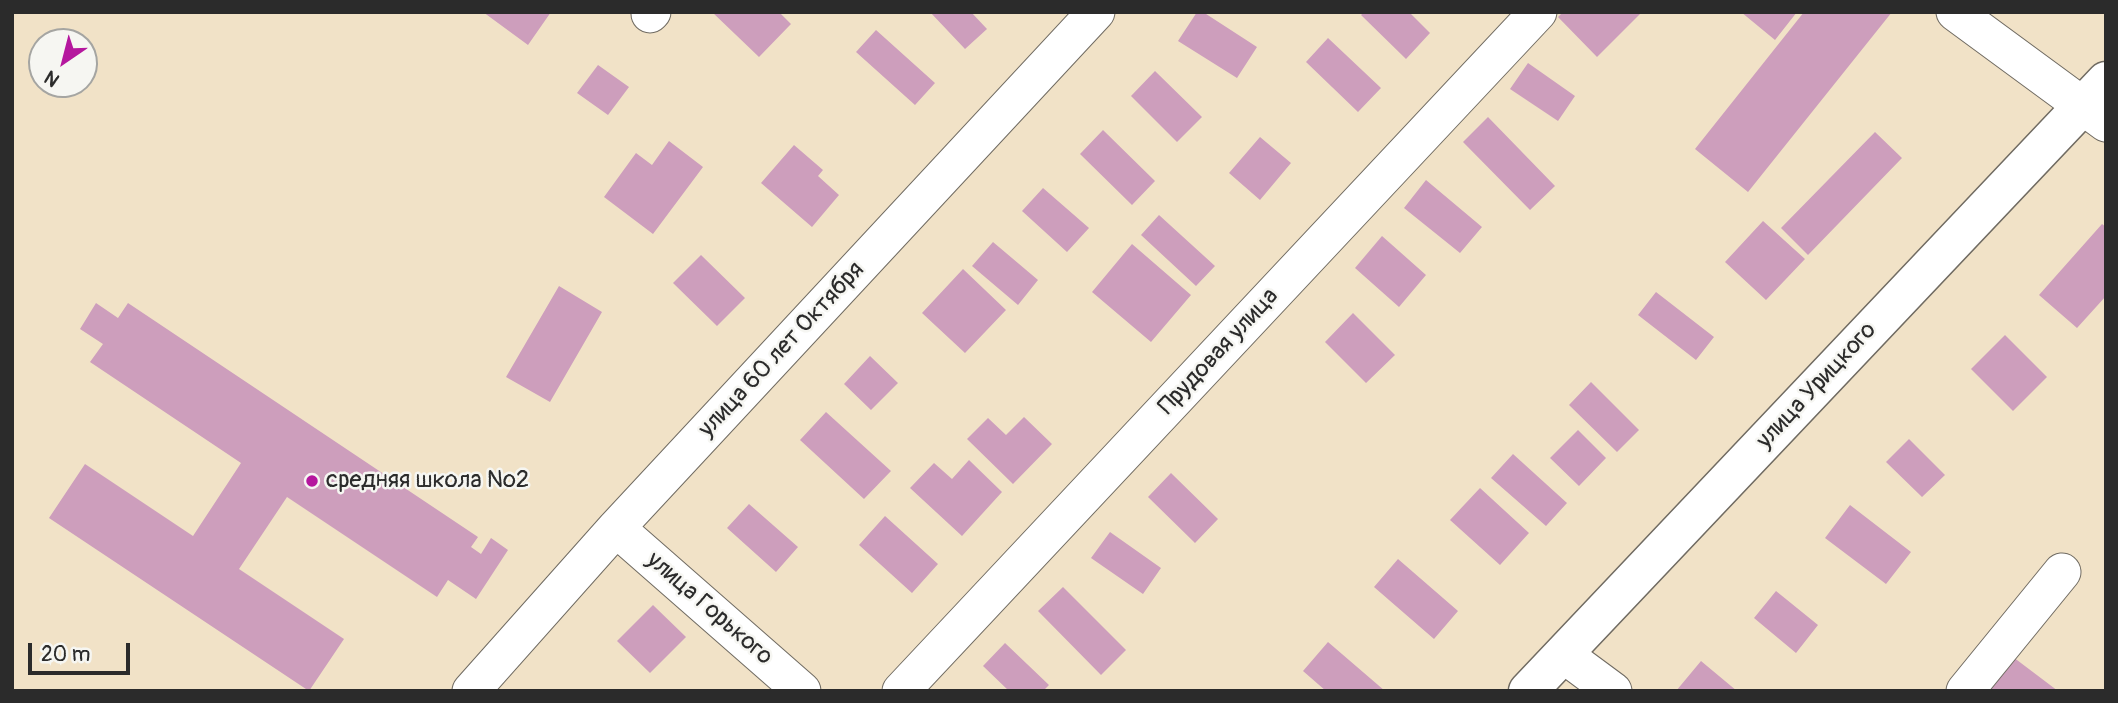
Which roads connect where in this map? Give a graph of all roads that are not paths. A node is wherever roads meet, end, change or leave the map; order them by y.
1 (1096, 12) edge
2 (1538, 12) edge
3 (1955, 12) edge
4 (2098, 103) edge
5 (616, 528) junction
6 (2062, 572) dead end
7 (1563, 654) junction
8 (471, 691) edge
9 (802, 691) edge
10 (901, 691) edge
11 (1528, 691) edge
12 (1613, 691) edge
13 (1965, 691) edge

1 - 5 street, улица 60 лет Октября
2 - 10 street, Прудовая улица
3 - 4 street
4 - 7 street, улица Урицкого
5 - 8 street, улица 60 лет Октября
5 - 9 street, улица Горького
6 - 13 street
7 - 11 street, улица Урицкого
7 - 12 street

